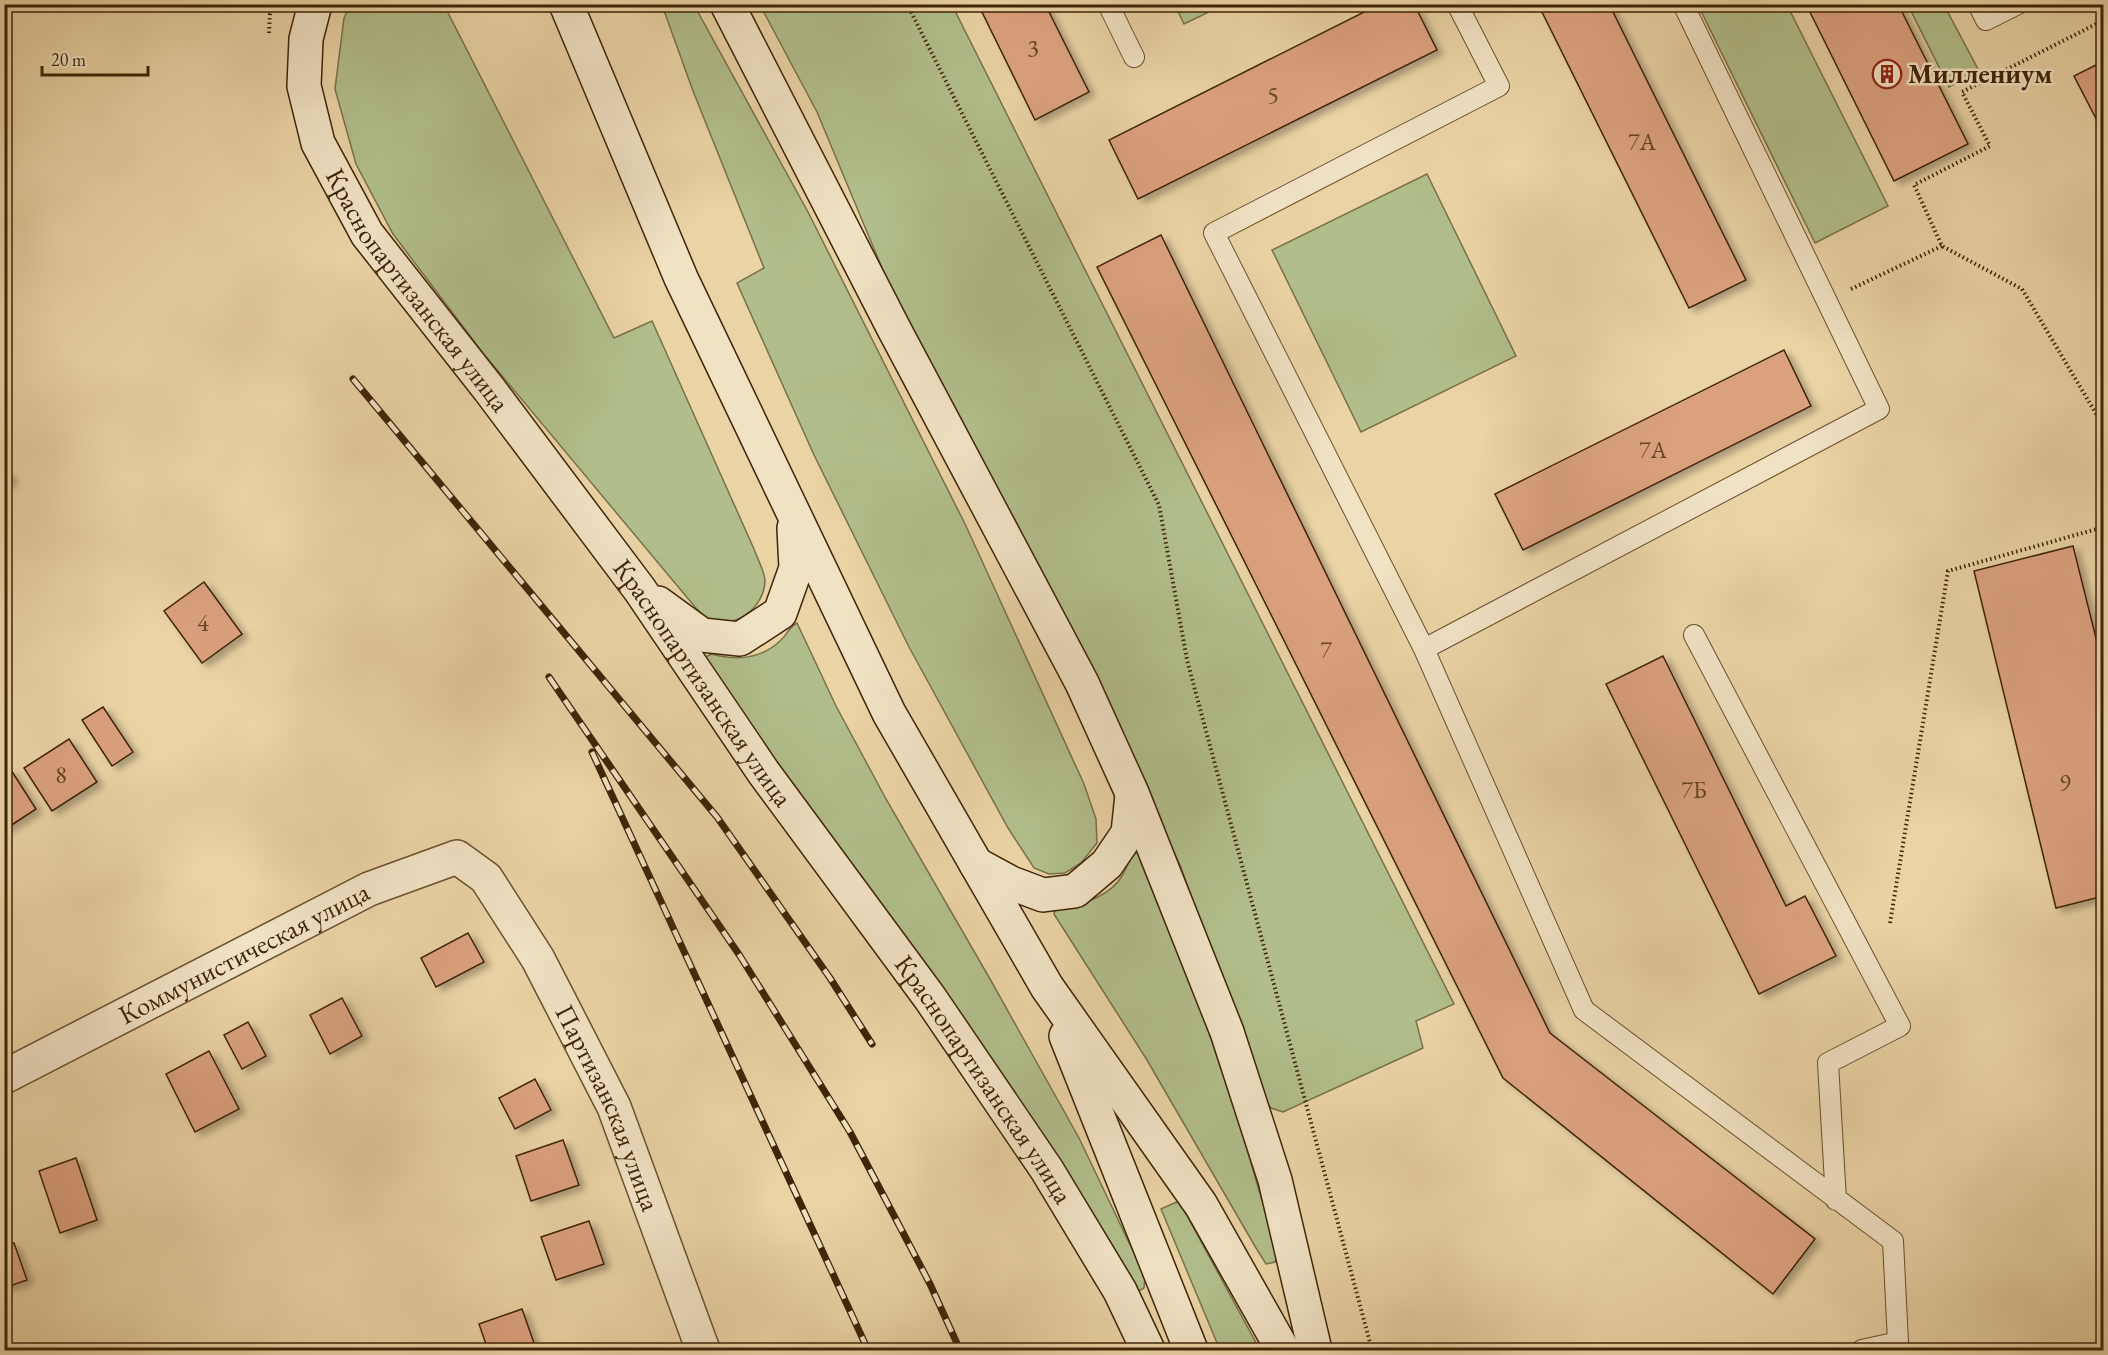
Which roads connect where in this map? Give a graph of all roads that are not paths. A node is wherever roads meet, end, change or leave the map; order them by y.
1 (315, 4) edge
2 (566, 4) edge
3 (727, 4) edge
4 (1108, 4) edge
5 (1457, 4) edge
6 (1683, 4) edge
7 (1978, 4) edge
8 (2018, 4) edge
9 (1134, 57) dead end
10 (793, 515) junction
11 (640, 590) junction
12 (1694, 635) dead end
13 (1424, 649) junction
14 (1132, 794) junction
15 (976, 864) junction
16 (486, 878) joint
17 (1047, 987) junction
18 (4, 1077) edge
19 (1836, 1200) junction
20 (703, 1350) edge
21 (1148, 1350) edge
22 (1191, 1350) edge
23 (1282, 1350) edge
24 (1315, 1350) edge
25 (1862, 1350) edge

1 - 11 main road, Краснопартизанская улица
2 - 10 main road
3 - 14 main road
4 - 9 lane
5 - 13 lane
6 - 13 lane
7 - 8 lane
10 - 11 main road
10 - 15 main road
11 - 21 main road, Краснопартизанская улица
12 - 19 lane
13 - 19 lane
14 - 15 main road
14 - 24 main road
15 - 17 main road
16 - 18 main road, Коммунистическая улица
16 - 20 main road, Партизанская улица
17 - 22 main road
17 - 23 main road
19 - 25 lane

